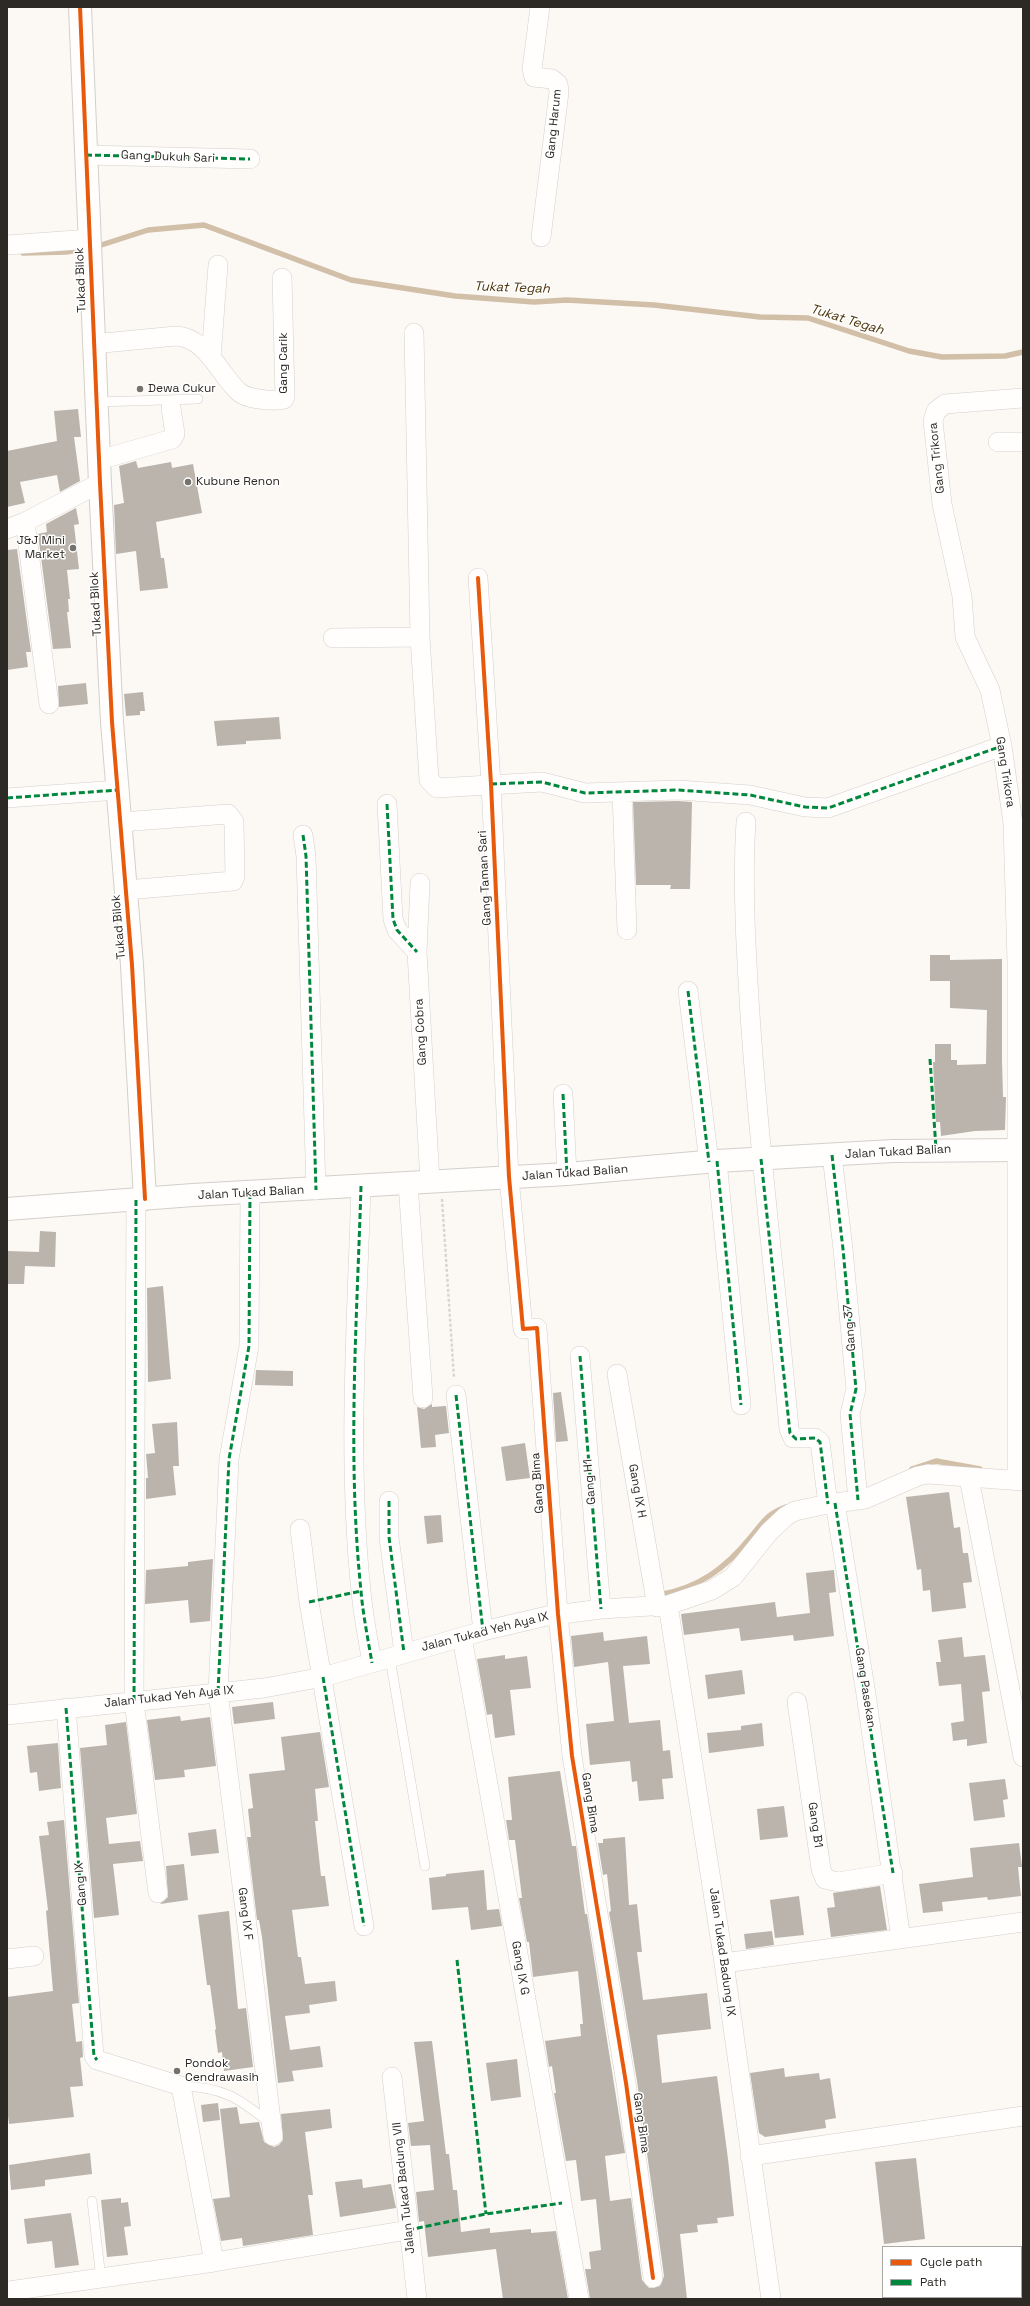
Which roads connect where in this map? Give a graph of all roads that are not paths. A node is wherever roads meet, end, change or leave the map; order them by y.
1 (80, 7) edge
2 (540, 7) edge
3 (86, 155) junction
4 (250, 159) dead end
5 (542, 238) dead end
6 (7, 245) edge
7 (90, 249) junction
8 (218, 264) dead end
9 (282, 278) dead end
10 (414, 333) dead end
11 (93, 344) junction
12 (211, 358) junction
13 (1023, 398) edge
14 (198, 399) dead end
15 (96, 402) junction
16 (171, 408) dead end
17 (998, 442) dead end
18 (1023, 442) edge
19 (99, 460) junction
20 (100, 483) junction
21 (26, 522) junction
22 (7, 529) edge
23 (478, 578) dead end
24 (420, 637) junction
25 (333, 638) dead end
26 (49, 704) dead end
27 (1002, 746) junction
28 (490, 784) junction
29 (118, 790) junction
30 (622, 793) junction
31 (7, 798) edge
32 (387, 804) dead end
33 (121, 822) junction
34 (746, 822) dead end
35 (303, 835) dead end
36 (420, 883) dead end
37 (126, 890) junction
38 (627, 930) dead end
39 (417, 952) junction
40 (688, 991) dead end
41 (563, 1094) dead end
42 (1020, 1150) edge
43 (832, 1155) junction
44 (761, 1159) junction
45 (713, 1162) junction
46 (567, 1174) junction
47 (509, 1177) junction
48 (435, 1181) junction
49 (408, 1183) junction
50 (361, 1186) junction
51 (316, 1190) junction
52 (250, 1193) junction
53 (141, 1199) junction
54 (7, 1209) edge
55 (537, 1328) joint
56 (580, 1356) dead end
57 (617, 1374) dead end
58 (456, 1395) road end
59 (423, 1398) dead end
60 (742, 1405) dead end
61 (969, 1478) junction
62 (1020, 1480) edge
63 (858, 1500) junction
64 (389, 1501) dead end
65 (832, 1503) junction
66 (300, 1529) dead end
67 (662, 1606) junction
68 (601, 1609) junction
69 (558, 1614) junction
70 (483, 1631) junction
71 (462, 1637) junction
72 (397, 1656) junction
73 (372, 1663) junction
74 (323, 1677) junction
75 (218, 1692) junction
76 (134, 1701) junction
77 (797, 1702) dead end
78 (66, 1708) junction
79 (7, 1714) edge
80 (1023, 1757) edge
81 (425, 1866) dead end
82 (893, 1873) junction
83 (158, 1893) dead end
84 (1023, 1922) edge
85 (364, 1926) dead end
86 (901, 1939) junction
87 (34, 1956) dead end
88 (7, 1959) edge
89 (724, 1964) junction
90 (392, 2077) dead end
91 (181, 2086) junction
92 (1023, 2116) edge
93 (272, 2130) joint
94 (750, 2156) junction
95 (92, 2201) dead end
96 (408, 2230) junction
97 (214, 2262) junction
98 (653, 2278) dead end
99 (101, 2279) junction
100 (9, 2290) edge
101 (417, 2299) edge
102 (579, 2299) edge
103 (771, 2299) edge

1 - 3 street, Tukad Bilok
2 - 5 street, Gang Harum
3 - 4 street, Gang Dukuh Sari
3 - 7 street, Tukad Bilok
6 - 7 street
7 - 11 street, Tukad Bilok
8 - 12 street
9 - 12 street, Gang Carik
10 - 24 street
11 - 12 street, Gang Carik
11 - 15 street, Tukad Bilok
13 - 27 street, Gang Trikora
14 - 15 lane
15 - 19 street, Tukad Bilok
16 - 19 street
17 - 18 street
19 - 20 street, Tukad Bilok
20 - 21 street
20 - 29 street, Tukad Bilok
21 - 22 street
21 - 26 street
23 - 28 street, Gang Taman Sari
24 - 25 street
24 - 28 street
27 - 30 street
27 - 42 street, Gang Trikora
28 - 30 street
28 - 47 street, Gang Taman Sari
29 - 31 street
29 - 33 street, Tukad Bilok
30 - 38 street
32 - 39 street
33 - 37 street, Tukad Bilok
33 - 37 street
34 - 44 street, Gang Pasekan
35 - 51 street
36 - 39 street, Gang Cobra
37 - 53 street, Tukad Bilok
39 - 48 street, Gang Cobra
40 - 45 street
41 - 46 street
42 - 43 street, Jalan Tukad Balian
42 - 62 street, Gang Trikora
43 - 44 street, Jalan Tukad Balian
43 - 63 street, Gang 37
44 - 45 street, Jalan Tukad Balian
44 - 65 street, Gang Pasekan
45 - 46 street, Jalan Tukad Balian
45 - 60 street
46 - 47 street, Jalan Tukad Balian
47 - 48 street, Jalan Tukad Balian
47 - 55 street, Gang Taman Sari
48 - 49 street, Jalan Tukad Balian
49 - 50 street, Jalan Tukad Balian
49 - 59 street
50 - 51 street, Jalan Tukad Balian
50 - 73 street
51 - 52 street, Jalan Tukad Balian
52 - 53 street, Jalan Tukad Balian
52 - 75 street, Gang IX F
53 - 54 street, Jalan Tukad Balian
53 - 76 street
55 - 69 street, Gang Bima
56 - 68 street, Gang H1
57 - 67 street, Gang IX H
58 - 70 street
61 - 62 street, Jalan Tukad Yeh Aya IX
61 - 63 street, Jalan Tukad Yeh Aya IX
61 - 80 street
63 - 65 street, Jalan Tukad Yeh Aya IX
64 - 72 street
65 - 67 street, Jalan Tukad Yeh Aya IX
65 - 82 street, Gang Pasekan
66 - 74 street
67 - 68 street, Jalan Tukad Yeh Aya IX
67 - 89 street, Jalan Tukad Badung IX
68 - 69 street, Jalan Tukad Yeh Aya IX
69 - 70 street, Jalan Tukad Yeh Aya IX
69 - 98 street, Gang Bima
70 - 71 street, Jalan Tukad Yeh Aya IX
71 - 72 street, Jalan Tukad Yeh Aya IX
71 - 102 street, Gang IX G
72 - 73 street, Jalan Tukad Yeh Aya IX
72 - 81 lane
73 - 74 street, Jalan Tukad Yeh Aya IX
74 - 75 street, Jalan Tukad Yeh Aya IX
74 - 85 street
75 - 76 street, Jalan Tukad Yeh Aya IX
75 - 93 street, Gang IX F
76 - 78 street, Jalan Tukad Yeh Aya IX
76 - 83 street
77 - 82 street, Gang B1
78 - 79 street, Jalan Tukad Yeh Aya IX
78 - 91 street, Gang IX
82 - 86 street, Gang Pasekan
84 - 86 street
86 - 89 street
87 - 88 street
89 - 94 street, Jalan Tukad Badung IX
90 - 96 street, Jalan Tukad Badung VII
91 - 93 lane
91 - 97 street
92 - 94 street
94 - 103 street, Jalan Tukad Badung IX
95 - 99 lane
96 - 97 street
96 - 101 street, Jalan Tukad Badung VII
97 - 99 street
99 - 100 street

